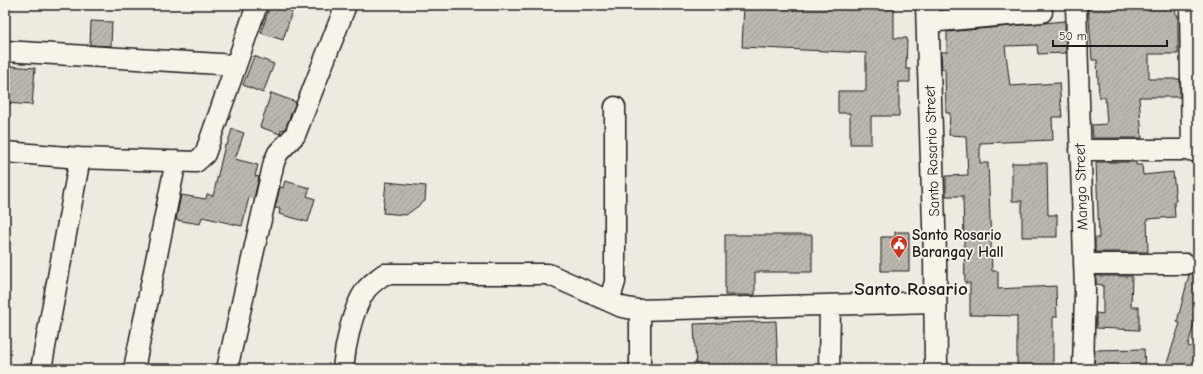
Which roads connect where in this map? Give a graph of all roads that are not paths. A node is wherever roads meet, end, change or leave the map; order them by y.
1 (257, 5) edge
2 (346, 5) edge
3 (1076, 5) edge
4 (1190, 5) edge
5 (1042, 12) dead end
6 (928, 14) edge
7 (1194, 32) edge
8 (5, 51) edge
9 (236, 65) junction
10 (615, 107) dead end
11 (1080, 150) junction
12 (1195, 151) edge
13 (5, 152) edge
14 (80, 158) junction
15 (176, 160) junction
16 (1084, 264) junction
17 (1186, 264) dead end
18 (609, 301) junction
19 (935, 302) junction
20 (830, 306) junction
21 (640, 310) junction
22 (41, 369) edge
23 (134, 369) edge
24 (227, 369) edge
25 (343, 369) edge
26 (640, 369) edge
27 (829, 369) edge
28 (936, 369) edge
29 (1083, 369) edge

1 - 9 street
2 - 24 street
3 - 11 street, Mango Street
4 - 7 street
5 - 6 street
6 - 19 main road, Santo Rosario Street
7 - 12 street
8 - 9 street
9 - 15 street
10 - 18 street
11 - 12 street
11 - 16 street, Mango Street
13 - 14 street
14 - 15 street
14 - 22 street
15 - 23 street
16 - 17 street
16 - 29 street, Mango Street
18 - 21 street
18 - 25 street
19 - 20 street
19 - 28 main road, Santo Rosario Street
20 - 21 street
20 - 27 street
21 - 26 street

